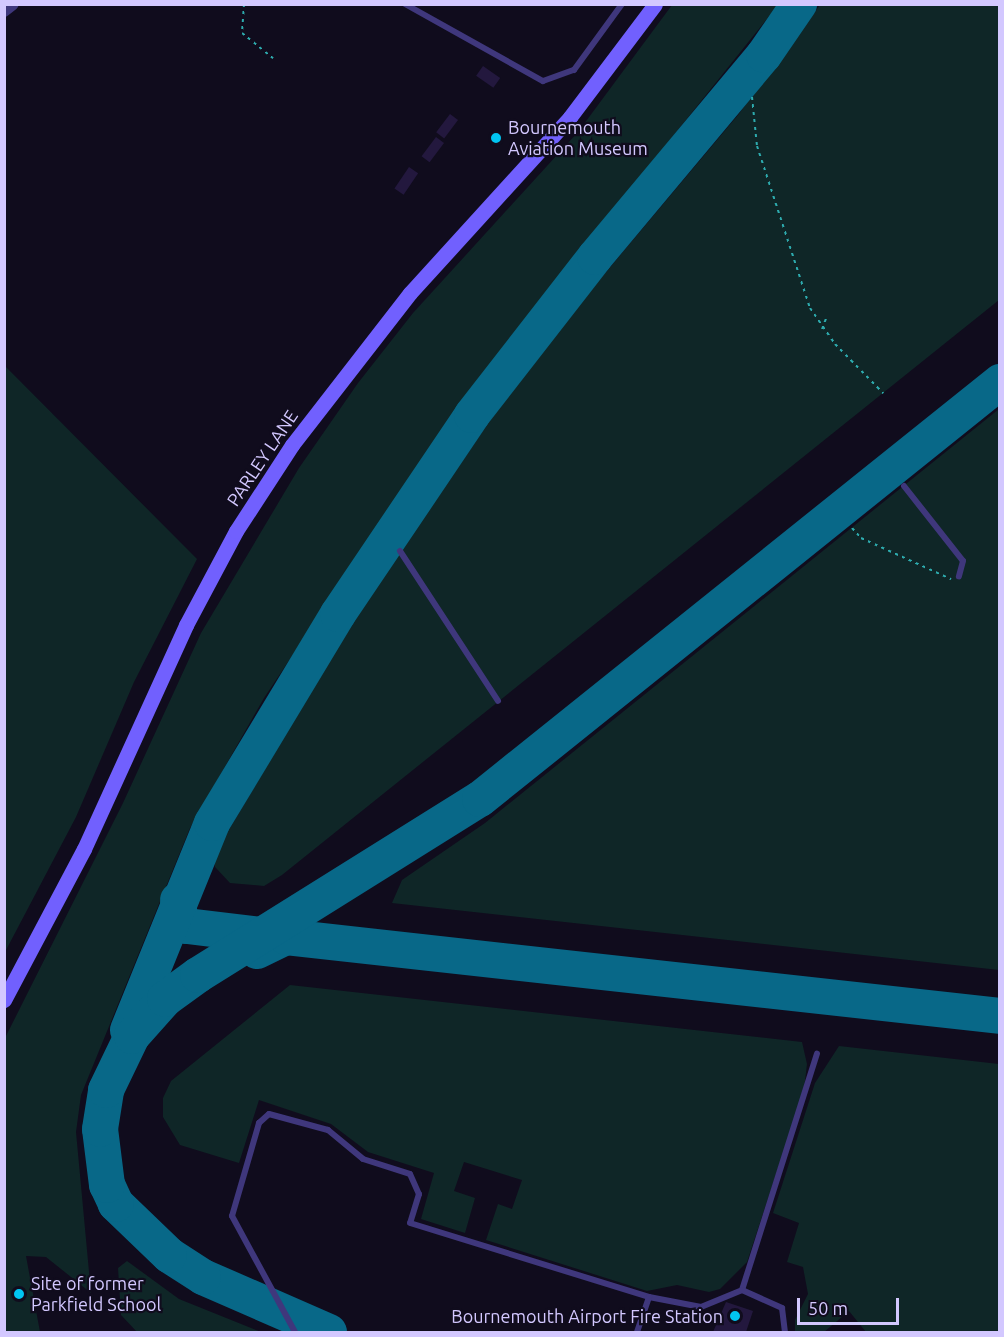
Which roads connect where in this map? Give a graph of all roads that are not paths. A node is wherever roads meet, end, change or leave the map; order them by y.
1 (13, 4) edge
2 (405, 4) edge
3 (621, 4) edge
4 (655, 4) edge
5 (4, 11) edge
6 (904, 486) dead end
7 (400, 551) dead end
8 (959, 576) road end
9 (498, 701) dead end
10 (4, 1000) edge
11 (817, 1054) dead end
12 (742, 1290) junction
13 (649, 1297) junction
14 (295, 1332) edge
15 (637, 1332) edge
16 (785, 1332) edge

1 - 5 street
2 - 3 lane
4 - 10 main road, PARLEY LANE
6 - 8 lane
7 - 9 lane
11 - 12 lane
12 - 13 lane
12 - 16 lane
13 - 14 lane
13 - 15 lane

